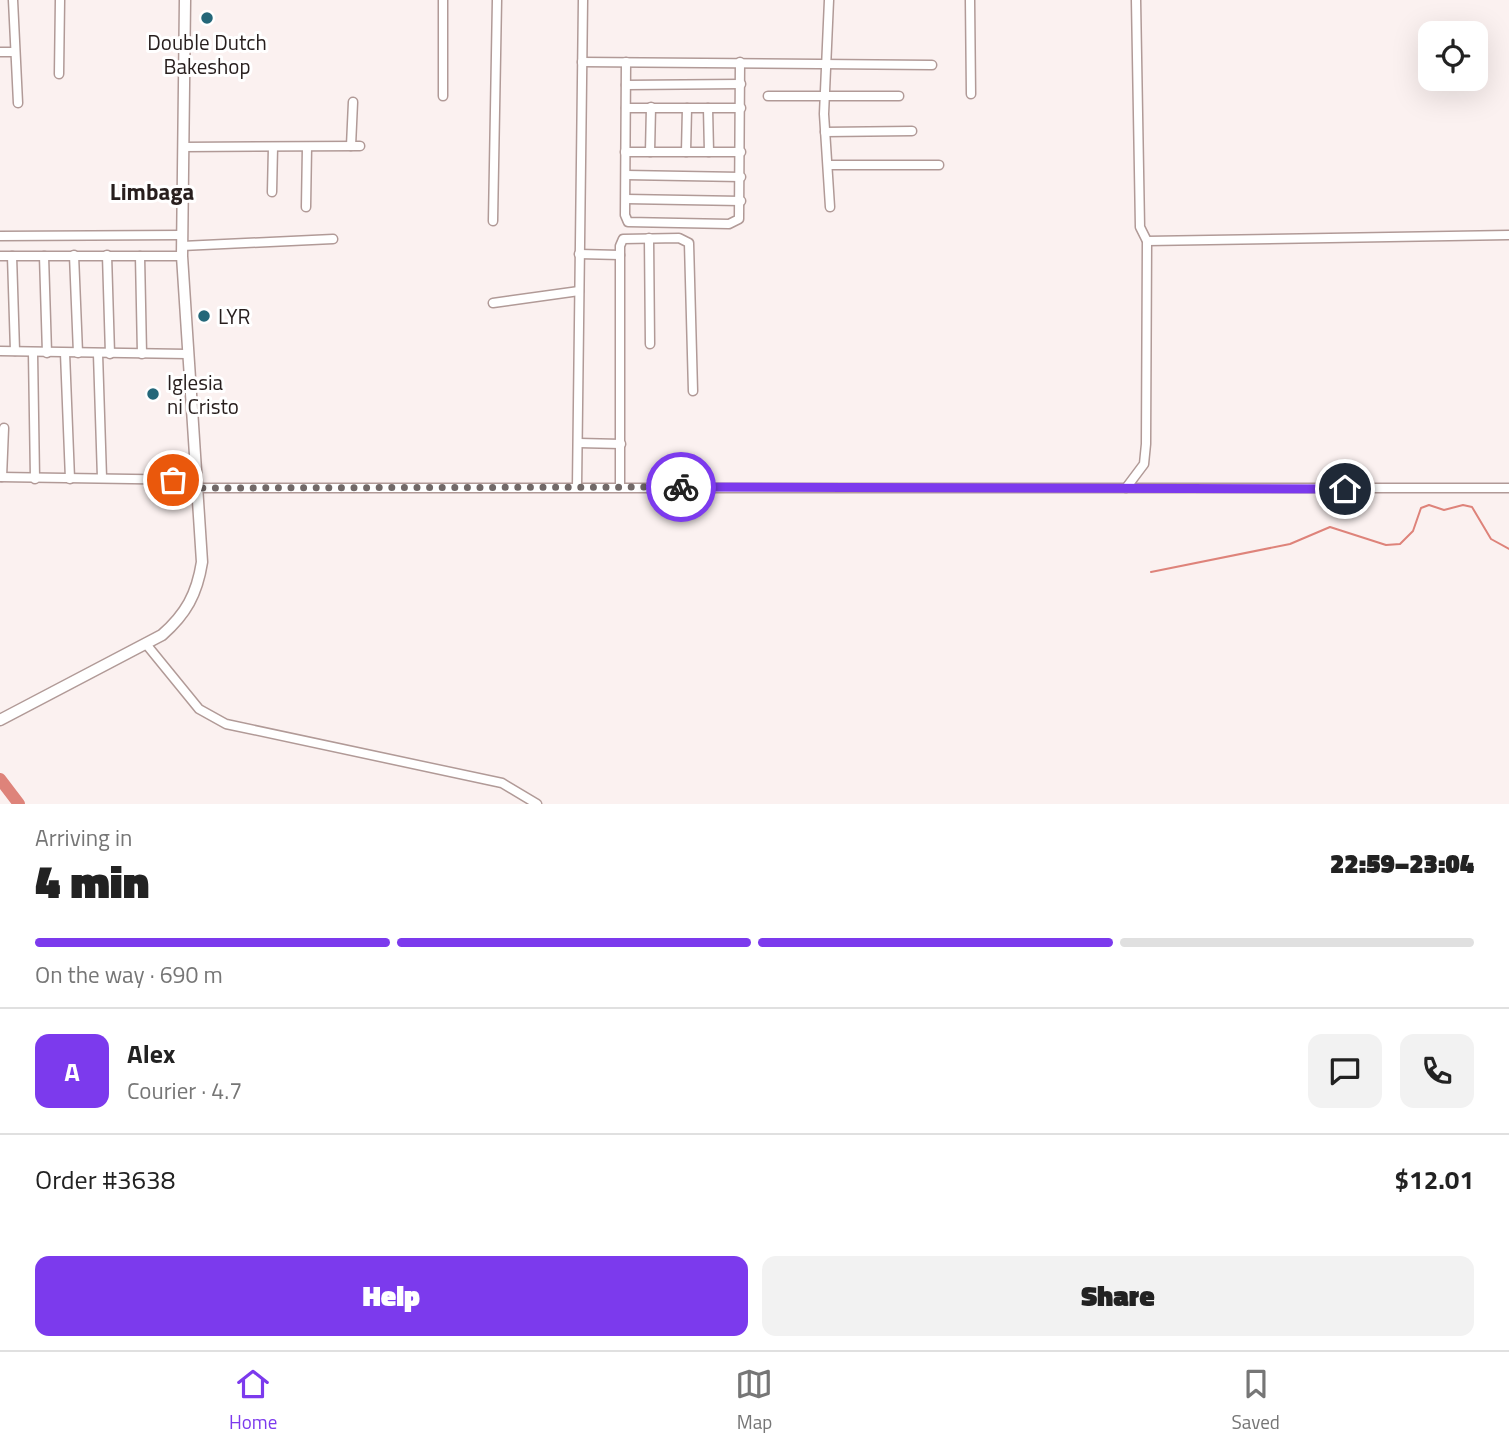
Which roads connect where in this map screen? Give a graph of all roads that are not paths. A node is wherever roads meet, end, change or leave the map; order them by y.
1 (13, 0) edge
2 (60, 0) edge
3 (185, 0) edge
4 (443, 0) edge
5 (497, 0) edge
6 (583, 0) edge
7 (829, 0) edge
8 (970, 0) edge
9 (1136, 0) edge
10 (0, 52) edge
11 (15, 52) junction
12 (582, 62) junction
13 (626, 62) junction
14 (740, 62) junction
15 (827, 64) junction
16 (932, 65) dead end
17 (59, 74) dead end
18 (626, 85) junction
19 (741, 85) junction
20 (971, 94) dead end
21 (443, 96) dead end
22 (768, 96) dead end
23 (825, 96) junction
24 (899, 96) dead end
25 (353, 102) dead end
26 (18, 103) dead end
27 (650, 107) junction
28 (626, 108) junction
29 (687, 108) junction
30 (708, 108) junction
31 (741, 108) junction
32 (912, 131) dead end
33 (825, 132) junction
34 (307, 146) junction
35 (183, 148) junction
36 (273, 148) junction
37 (625, 152) junction
38 (650, 152) junction
39 (686, 152) junction
40 (709, 152) junction
41 (741, 152) junction
42 (828, 165) junction
43 (939, 165) dead end
44 (626, 176) junction
45 (741, 177) junction
46 (272, 192) dead end
47 (626, 199) junction
48 (741, 201) junction
49 (306, 207) dead end
50 (830, 207) dead end
51 (494, 221) dead end
52 (1509, 235) edge
53 (0, 236) edge
54 (649, 238) junction
55 (333, 239) dead end
56 (1147, 241) junction
57 (182, 246) junction
58 (579, 254) junction
59 (74, 255) junction
60 (107, 255) junction
61 (620, 255) junction
62 (0, 256) edge
63 (12, 256) junction
64 (44, 256) junction
65 (140, 256) junction
66 (579, 291) junction
67 (493, 303) dead end
68 (650, 344) dead end
69 (0, 351) edge
70 (15, 351) junction
71 (33, 353) junction
72 (47, 353) junction
73 (65, 353) junction
74 (78, 353) junction
75 (98, 354) junction
76 (110, 354) junction
77 (142, 354) junction
78 (187, 354) junction
79 (693, 391) dead end
80 (4, 428) dead end
81 (579, 443) junction
82 (621, 444) junction
83 (1, 477) edge
84 (35, 478) junction
85 (102, 478) junction
86 (70, 479) junction
87 (197, 484) junction
88 (620, 486) junction
89 (577, 487) junction
90 (1126, 488) junction
91 (1509, 488) edge
92 (146, 643) junction
93 (0, 720) edge
94 (537, 804) edge

1 - 11 street
2 - 17 street
3 - 35 main road
4 - 21 street
5 - 51 street
6 - 12 street
7 - 15 street
8 - 20 street
9 - 56 street
10 - 11 street
11 - 26 street
12 - 13 street
12 - 58 street
13 - 14 street
13 - 18 street
14 - 15 street
14 - 19 street
15 - 16 street
15 - 23 street
18 - 19 street
18 - 28 street
19 - 31 street
22 - 23 street
23 - 24 street
23 - 33 street
25 - 34 street
27 - 28 street
27 - 29 street
27 - 38 street
28 - 37 street
29 - 30 street
29 - 39 street
30 - 31 street
30 - 40 street
31 - 41 street
32 - 33 street
33 - 42 street
34 - 36 street
34 - 49 street
35 - 36 street
35 - 57 main road
36 - 46 street
37 - 38 street
37 - 44 street
38 - 39 street
39 - 40 street
40 - 41 street
41 - 45 street
42 - 43 street
42 - 50 street
44 - 45 street
44 - 47 street
45 - 48 street
47 - 48 street
47 - 48 street
52 - 56 street
53 - 57 street
54 - 61 street
54 - 68 street
54 - 79 street
55 - 57 street
56 - 90 street
57 - 65 street
57 - 78 main road
58 - 61 street
58 - 66 street
59 - 60 street
59 - 64 street
59 - 74 street
60 - 65 street
60 - 76 street
61 - 82 street
62 - 63 street
63 - 64 street
63 - 70 street
64 - 72 street
65 - 77 street
66 - 67 street
66 - 81 street
69 - 70 street
70 - 71 street
71 - 72 street
71 - 84 street
72 - 73 street
73 - 74 street
73 - 86 street
74 - 75 street
75 - 76 street
75 - 85 street
76 - 77 street
77 - 78 street
78 - 87 main road
80 - 83 street
81 - 82 street
81 - 89 street
82 - 88 street
83 - 84 street
84 - 86 street
85 - 86 street
85 - 87 street
87 - 89 street
87 - 92 main road
88 - 89 street
88 - 90 street
90 - 91 street
92 - 93 main road
92 - 94 street

